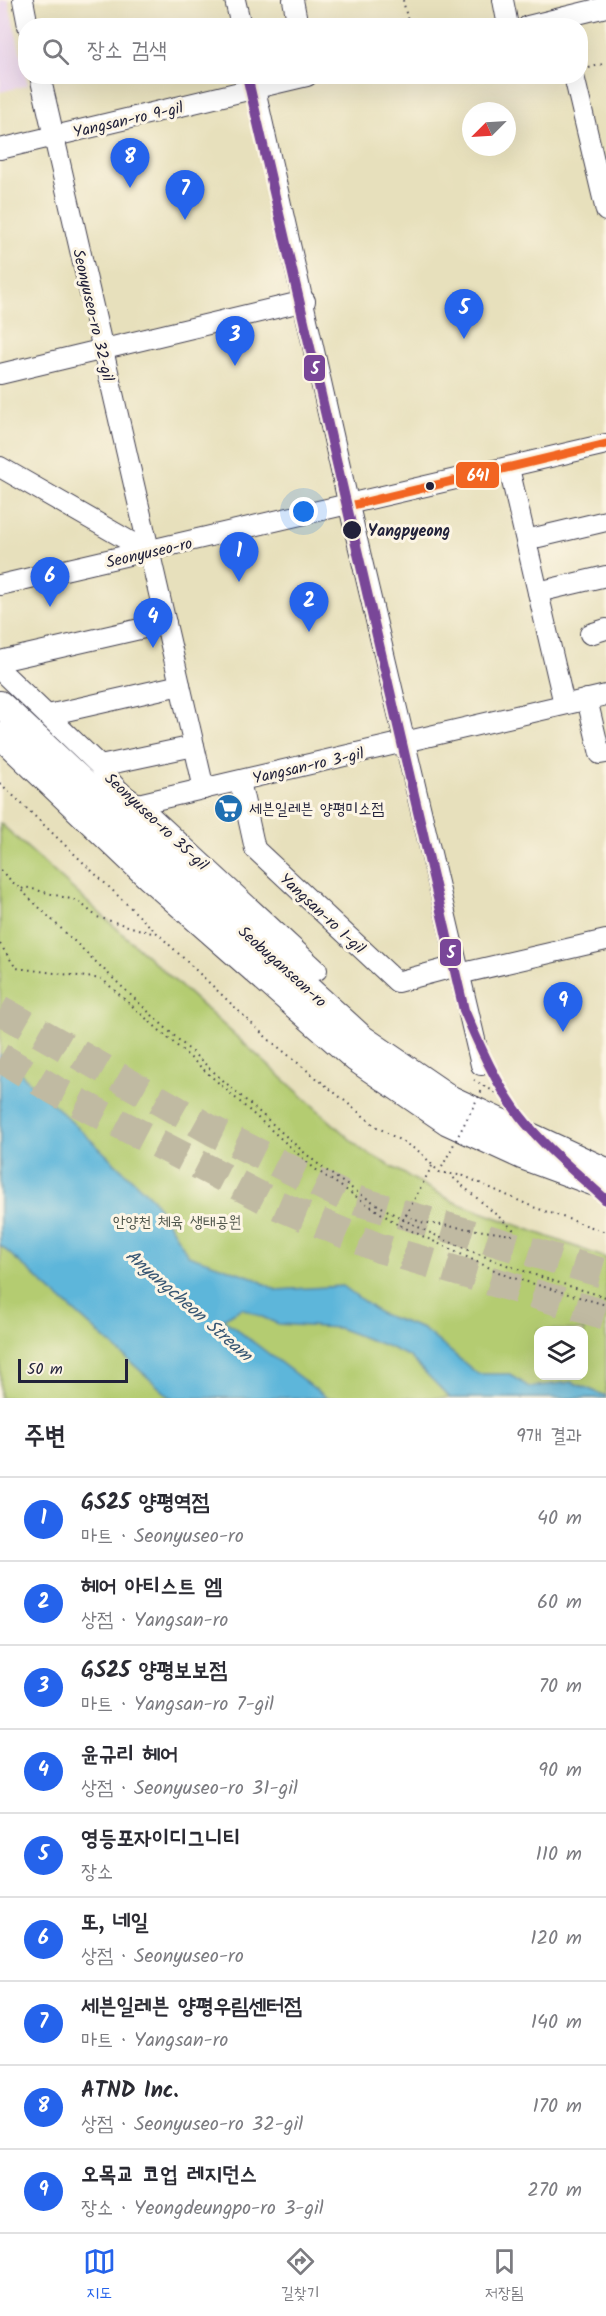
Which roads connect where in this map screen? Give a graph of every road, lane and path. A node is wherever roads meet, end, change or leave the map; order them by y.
1 (23, 0) edge
2 (293, 0) edge
3 (403, 0) edge
4 (503, 0) edge
5 (239, 1) edge
6 (606, 8) edge
7 (560, 14) edge
8 (26, 18) edge
9 (240, 18) edge
10 (296, 18) edge
11 (407, 18) edge
12 (506, 18) edge
13 (606, 63) edge
14 (588, 68) edge
15 (41, 84) edge
16 (250, 84) edge
17 (254, 84) edge
18 (576, 84) edge
19 (53, 136) junction
20 (0, 149) edge
21 (606, 211) edge
22 (305, 302) junction
23 (102, 348) junction
24 (0, 374) edge
25 (606, 444) edge
26 (0, 467) edge
27 (509, 468) junction
28 (349, 506) junction
29 (606, 521) edge
30 (526, 540) junction
31 (150, 553) junction
32 (606, 576) edge
33 (0, 585) edge
34 (538, 592) junction
35 (166, 623) junction
36 (0, 661) edge
37 (0, 670) edge
38 (180, 685) junction
39 (597, 697) edge
40 (0, 704) edge
41 (564, 705) junction
42 (48, 715) junction
43 (0, 735) edge
44 (407, 742) junction
45 (194, 746) junction
46 (603, 754) edge
47 (100, 766) junction
48 (240, 781) junction
49 (0, 783) edge
50 (204, 789) junction
51 (138, 804) junction
52 (0, 870) edge
53 (21, 890) junction
54 (158, 934) junction
55 (606, 940) edge
56 (0, 944) edge
57 (317, 970) dead end
58 (458, 970) junction
59 (478, 1073) joint
60 (484, 1086) junction
61 (502, 1096) dead end
62 (432, 1166) junction
63 (606, 1170) edge
64 (439, 1173) junction
65 (450, 1175) junction
66 (606, 1187) edge
67 (405, 1217) junction
68 (400, 1226) junction
69 (606, 1232) edge
70 (606, 1297) edge
71 (606, 1305) edge

1 - 8 street
2 - 10 street
3 - 11 path
4 - 12 street
5 - 9 street
6 - 7 street
13 - 14 path
15 - 19 street, Seonyuseo-ro 32-gil
16 - 19 street, Yangsan-ro 9-gil
17 - 22 street
18 - 21 street
19 - 20 street, Yangsan-ro 9-gil
19 - 23 street, Seonyuseo-ro 32-gil
22 - 23 street
22 - 28 street
23 - 24 street
23 - 31 street, Seonyuseo-ro 32-gil
25 - 27 street, Seonyuseo-ro
26 - 31 street
27 - 28 street, Seonyuseo-ro
27 - 30 street
28 - 31 street, Seonyuseo-ro
28 - 44 street
29 - 30 street
30 - 34 street
31 - 33 street, Seonyuseo-ro
31 - 35 street, Seonyuseo-ro 32-gil
32 - 34 street
34 - 41 street
35 - 36 street
35 - 38 street, Seonyuseo-ro 32-gil
37 - 42 street, Seonyuseo-ro 35-gil
38 - 42 street
38 - 45 street, Seonyuseo-ro 32-gil
39 - 41 street, Yangsan-ro 3-gil
39 - 46 street
40 - 63 main road, Seobuganseon-ro
41 - 44 street, Yangsan-ro 3-gil
42 - 47 street, Seonyuseo-ro 35-gil
43 - 66 main road, Seobuganseon-ro
44 - 48 street, Yangsan-ro 3-gil
44 - 58 street
45 - 47 street
45 - 50 street, Seonyuseo-ro 32-gil
47 - 51 street, Seonyuseo-ro 35-gil
48 - 50 street, Yangsan-ro 3-gil
48 - 58 street, Yangsan-ro 1-gil
49 - 54 path
50 - 51 street, Yangsan-ro 3-gil
51 - 57 street, Seonyuseo-ro 35-gil
52 - 53 path
53 - 54 path
53 - 67 path
54 - 62 path
55 - 58 street
56 - 68 path
58 - 59 street
59 - 60 path, bridge
60 - 61 path
60 - 64 path, bridge
62 - 64 path
62 - 67 path
64 - 65 path
65 - 67 path
65 - 69 path
67 - 68 path
67 - 70 path
68 - 71 path

